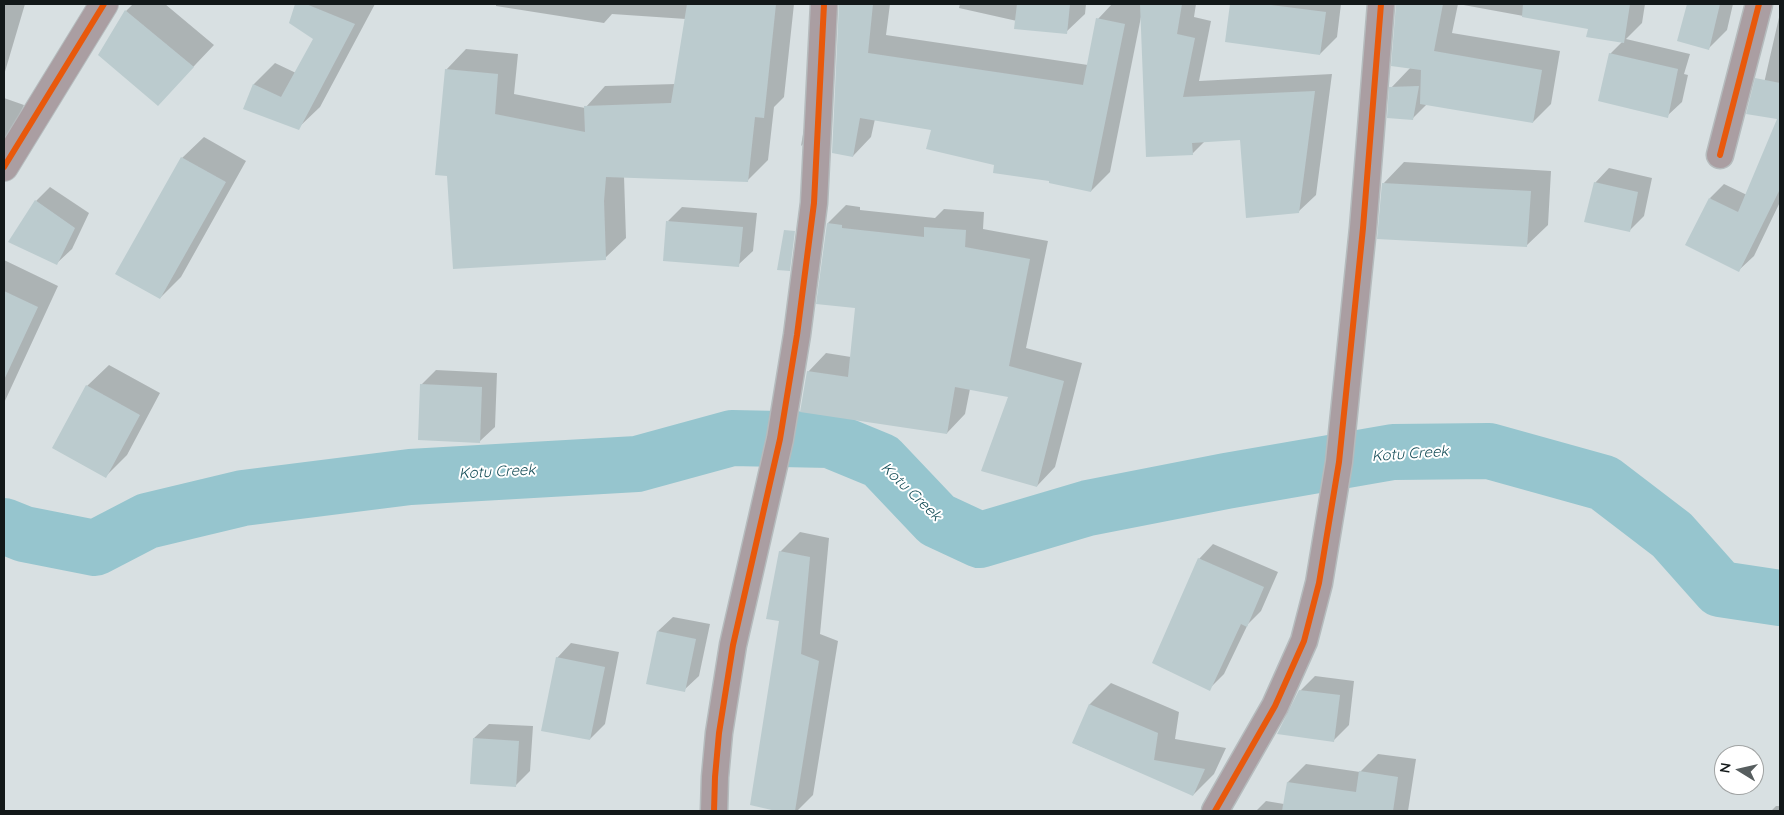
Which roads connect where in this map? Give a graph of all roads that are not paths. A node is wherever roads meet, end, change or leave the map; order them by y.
1 (104, 4) edge
2 (824, 4) edge
3 (1381, 4) edge
4 (1758, 4) edge
5 (1720, 155) dead end
6 (4, 167) edge
7 (714, 811) edge
8 (1215, 811) edge

1 - 6 street
2 - 7 street
3 - 8 street
4 - 5 street

